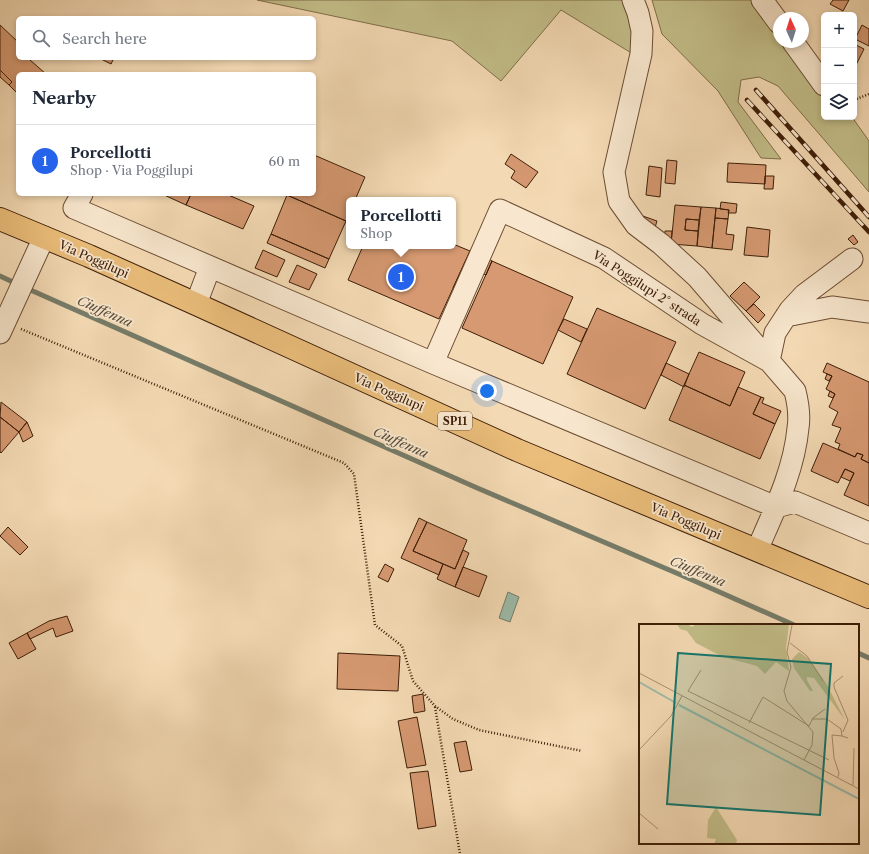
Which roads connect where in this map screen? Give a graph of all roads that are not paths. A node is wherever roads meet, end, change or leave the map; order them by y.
1 (633, 0) edge
2 (762, 0) edge
3 (773, 16) edge
4 (797, 48) edge
5 (823, 84) edge
6 (81, 196) edge
7 (0, 218) edge
8 (40, 245) junction
9 (852, 258) dead end
10 (210, 267) junction
11 (196, 304) junction
12 (869, 312) edge
13 (786, 316) junction
14 (6, 321) edge
15 (769, 361) junction
16 (433, 363) junction
17 (776, 507) junction
18 (869, 533) edge
19 (757, 550) junction
20 (869, 598) edge

1 - 15 street, Via Poggilupi 2° strada
2 - 3 street
4 - 5 street
6 - 10 street
7 - 8 main road, Via Poggilupi / SP11
8 - 11 main road, Via Poggilupi / SP11
8 - 14 street
9 - 13 street
10 - 11 street
10 - 16 street
11 - 19 main road, Via Poggilupi / SP11
12 - 13 street
13 - 15 street
15 - 16 street, Via Poggilupi 2° strada
15 - 17 street, Via Poggilupi 2° strada
16 - 17 street
17 - 18 street
17 - 19 street, Via Poggilupi 2° strada
19 - 20 main road, Via Poggilupi / SP11

